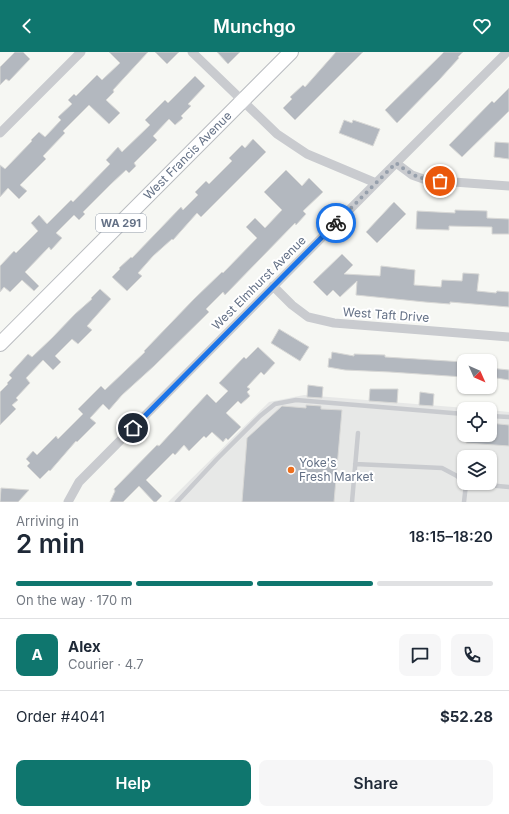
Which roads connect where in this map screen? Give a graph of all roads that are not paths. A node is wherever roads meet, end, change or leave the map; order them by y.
1 (81, 52) edge
2 (192, 52) edge
3 (291, 52) edge
4 (507, 52) edge
5 (242, 101) junction
6 (0, 133) edge
7 (396, 163) junction
8 (376, 183) junction
9 (509, 186) edge
10 (273, 286) junction
11 (509, 337) edge
12 (0, 344) edge
13 (457, 413) edge
14 (497, 416) edge
15 (509, 417) edge
16 (358, 433) dead end
17 (355, 464) junction
18 (457, 476) edge
19 (497, 486) edge
20 (509, 487) edge
21 (465, 490) edge
22 (68, 502) edge
23 (177, 502) edge
24 (352, 502) edge
25 (464, 502) edge

1 - 6 street
2 - 5 street
3 - 5 main road, West Francis Avenue / WA 291
4 - 7 street, West Elmhurst Avenue
5 - 8 street
5 - 12 main road, West Francis Avenue / WA 291
7 - 8 street, West Elmhurst Avenue
7 - 9 street
8 - 10 street, West Elmhurst Avenue
10 - 11 street, West Taft Drive
10 - 22 street, West Elmhurst Avenue
13 - 23 lane
14 - 15 lane
16 - 17 lane
17 - 18 lane
17 - 24 lane
19 - 20 lane
21 - 25 lane

